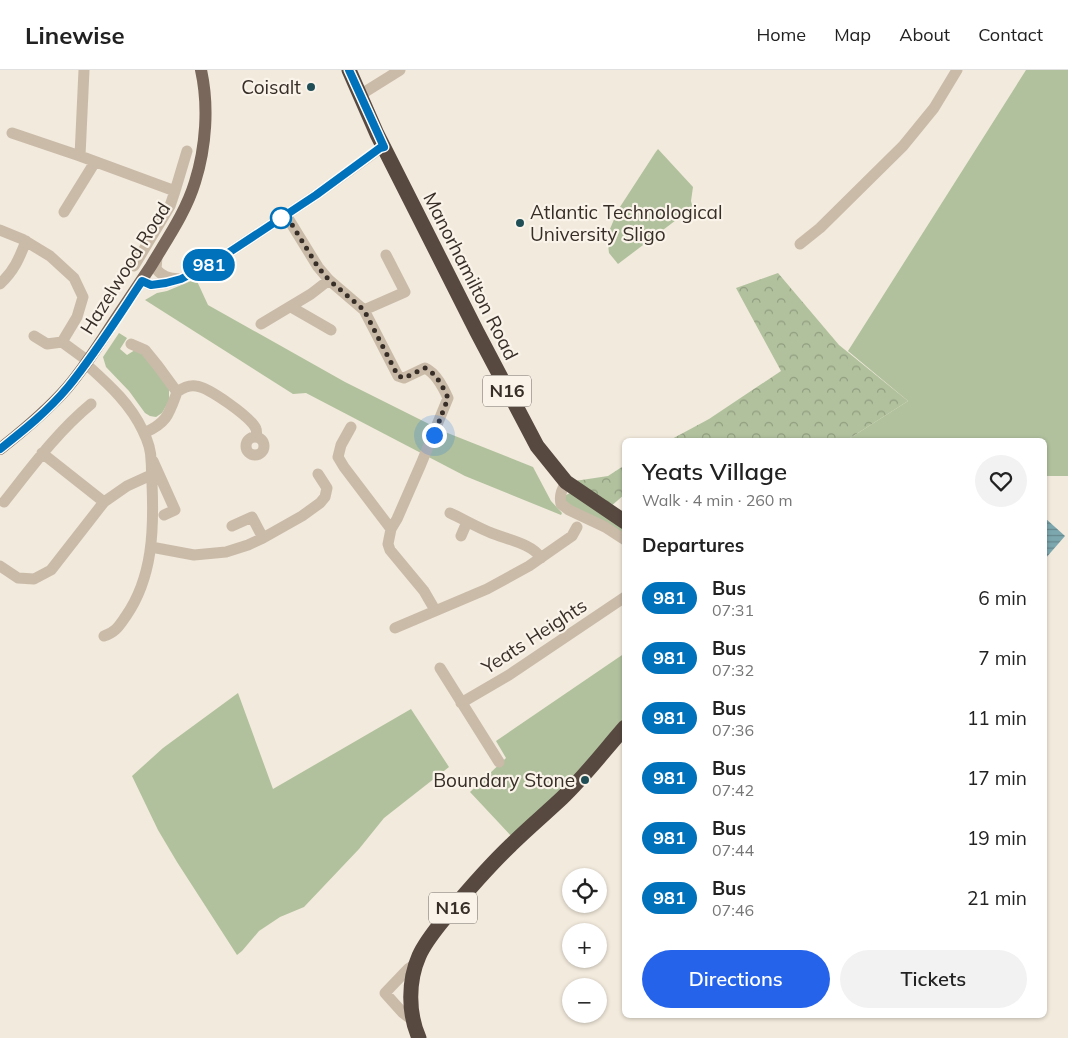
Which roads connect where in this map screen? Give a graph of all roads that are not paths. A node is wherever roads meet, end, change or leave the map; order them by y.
1 (84, 70) edge
2 (201, 70) edge
3 (349, 70) edge
4 (400, 70) edge
5 (957, 70) edge
6 (360, 95) junction
7 (12, 133) dead end
8 (384, 147) junction
9 (187, 151) dead end
10 (80, 156) junction
11 (95, 162) junction
12 (175, 191) junction
13 (64, 212) dead end
14 (286, 215) junction
15 (0, 230) edge
16 (26, 241) junction
17 (800, 244) dead end
18 (386, 255) dead end
19 (156, 257) junction
20 (134, 266) dead end
21 (181, 279) junction
22 (329, 280) junction
23 (142, 281) junction
24 (0, 284) edge
25 (291, 307) junction
26 (364, 310) junction
27 (261, 324) dead end
28 (332, 330) dead end
29 (34, 336) dead end
30 (62, 342) junction
31 (131, 344) dead end
32 (87, 363) junction
33 (177, 392) junction
34 (91, 404) dead end
35 (351, 427) dead end
36 (144, 432) junction
37 (257, 436) dead end
38 (0, 449) edge
39 (42, 453) junction
40 (152, 459) junction
41 (318, 474) dead end
42 (151, 475) junction
43 (566, 482) junction
44 (4, 502) dead end
45 (104, 502) junction
46 (450, 513) dead end
47 (164, 514) dead end
48 (622, 520) edge
49 (467, 522) junction
50 (232, 526) dead end
51 (577, 527) dead end
52 (391, 529) junction
53 (461, 536) dead end
54 (263, 538) junction
55 (622, 538) edge
56 (151, 547) junction
57 (541, 558) junction
58 (0, 566) edge
59 (622, 599) edge
60 (435, 610) junction
61 (395, 628) dead end
62 (104, 636) dead end
63 (440, 668) dead end
64 (461, 704) junction
65 (622, 730) edge
66 (499, 762) dead end
67 (416, 964) junction
68 (412, 1020) junction
69 (419, 1038) edge

1 - 10 street
2 - 19 main road, Hazelwood Road
3 - 6 highway, Manorhamilton Road / N16
4 - 6 street
5 - 17 street
6 - 8 highway, Manorhamilton Road / N16
7 - 10 street
8 - 14 street
8 - 43 highway, Manorhamilton Road / N16
9 - 12 street
10 - 11 street
11 - 12 street
11 - 13 street
12 - 20 street
14 - 21 street
14 - 22 street
15 - 16 street
16 - 24 street
16 - 30 street
18 - 26 street
19 - 21 street
19 - 23 main road, Hazelwood Road
21 - 23 street
22 - 25 street
22 - 26 street
23 - 32 main road, Hazelwood Road
25 - 27 street
25 - 28 street
26 - 52 street
29 - 30 street
30 - 32 street
31 - 33 street
32 - 36 street
32 - 38 main road, Hazelwood Road
33 - 36 street
33 - 37 street
34 - 39 street
35 - 52 street
36 - 40 street
39 - 44 street
39 - 45 street
40 - 42 street
40 - 47 street
41 - 54 street
42 - 45 street
42 - 56 street
43 - 48 highway, Manorhamilton Road / N16
43 - 55 street
45 - 58 street
46 - 49 street
49 - 53 street
49 - 57 street
50 - 54 street
51 - 57 street
52 - 60 street
54 - 56 street
56 - 62 street
57 - 60 street
59 - 64 street, Yeats Heights
60 - 61 street
63 - 64 street
64 - 66 street
65 - 67 highway, N16
67 - 68 highway, N16
67 - 68 street
68 - 69 highway, N16

